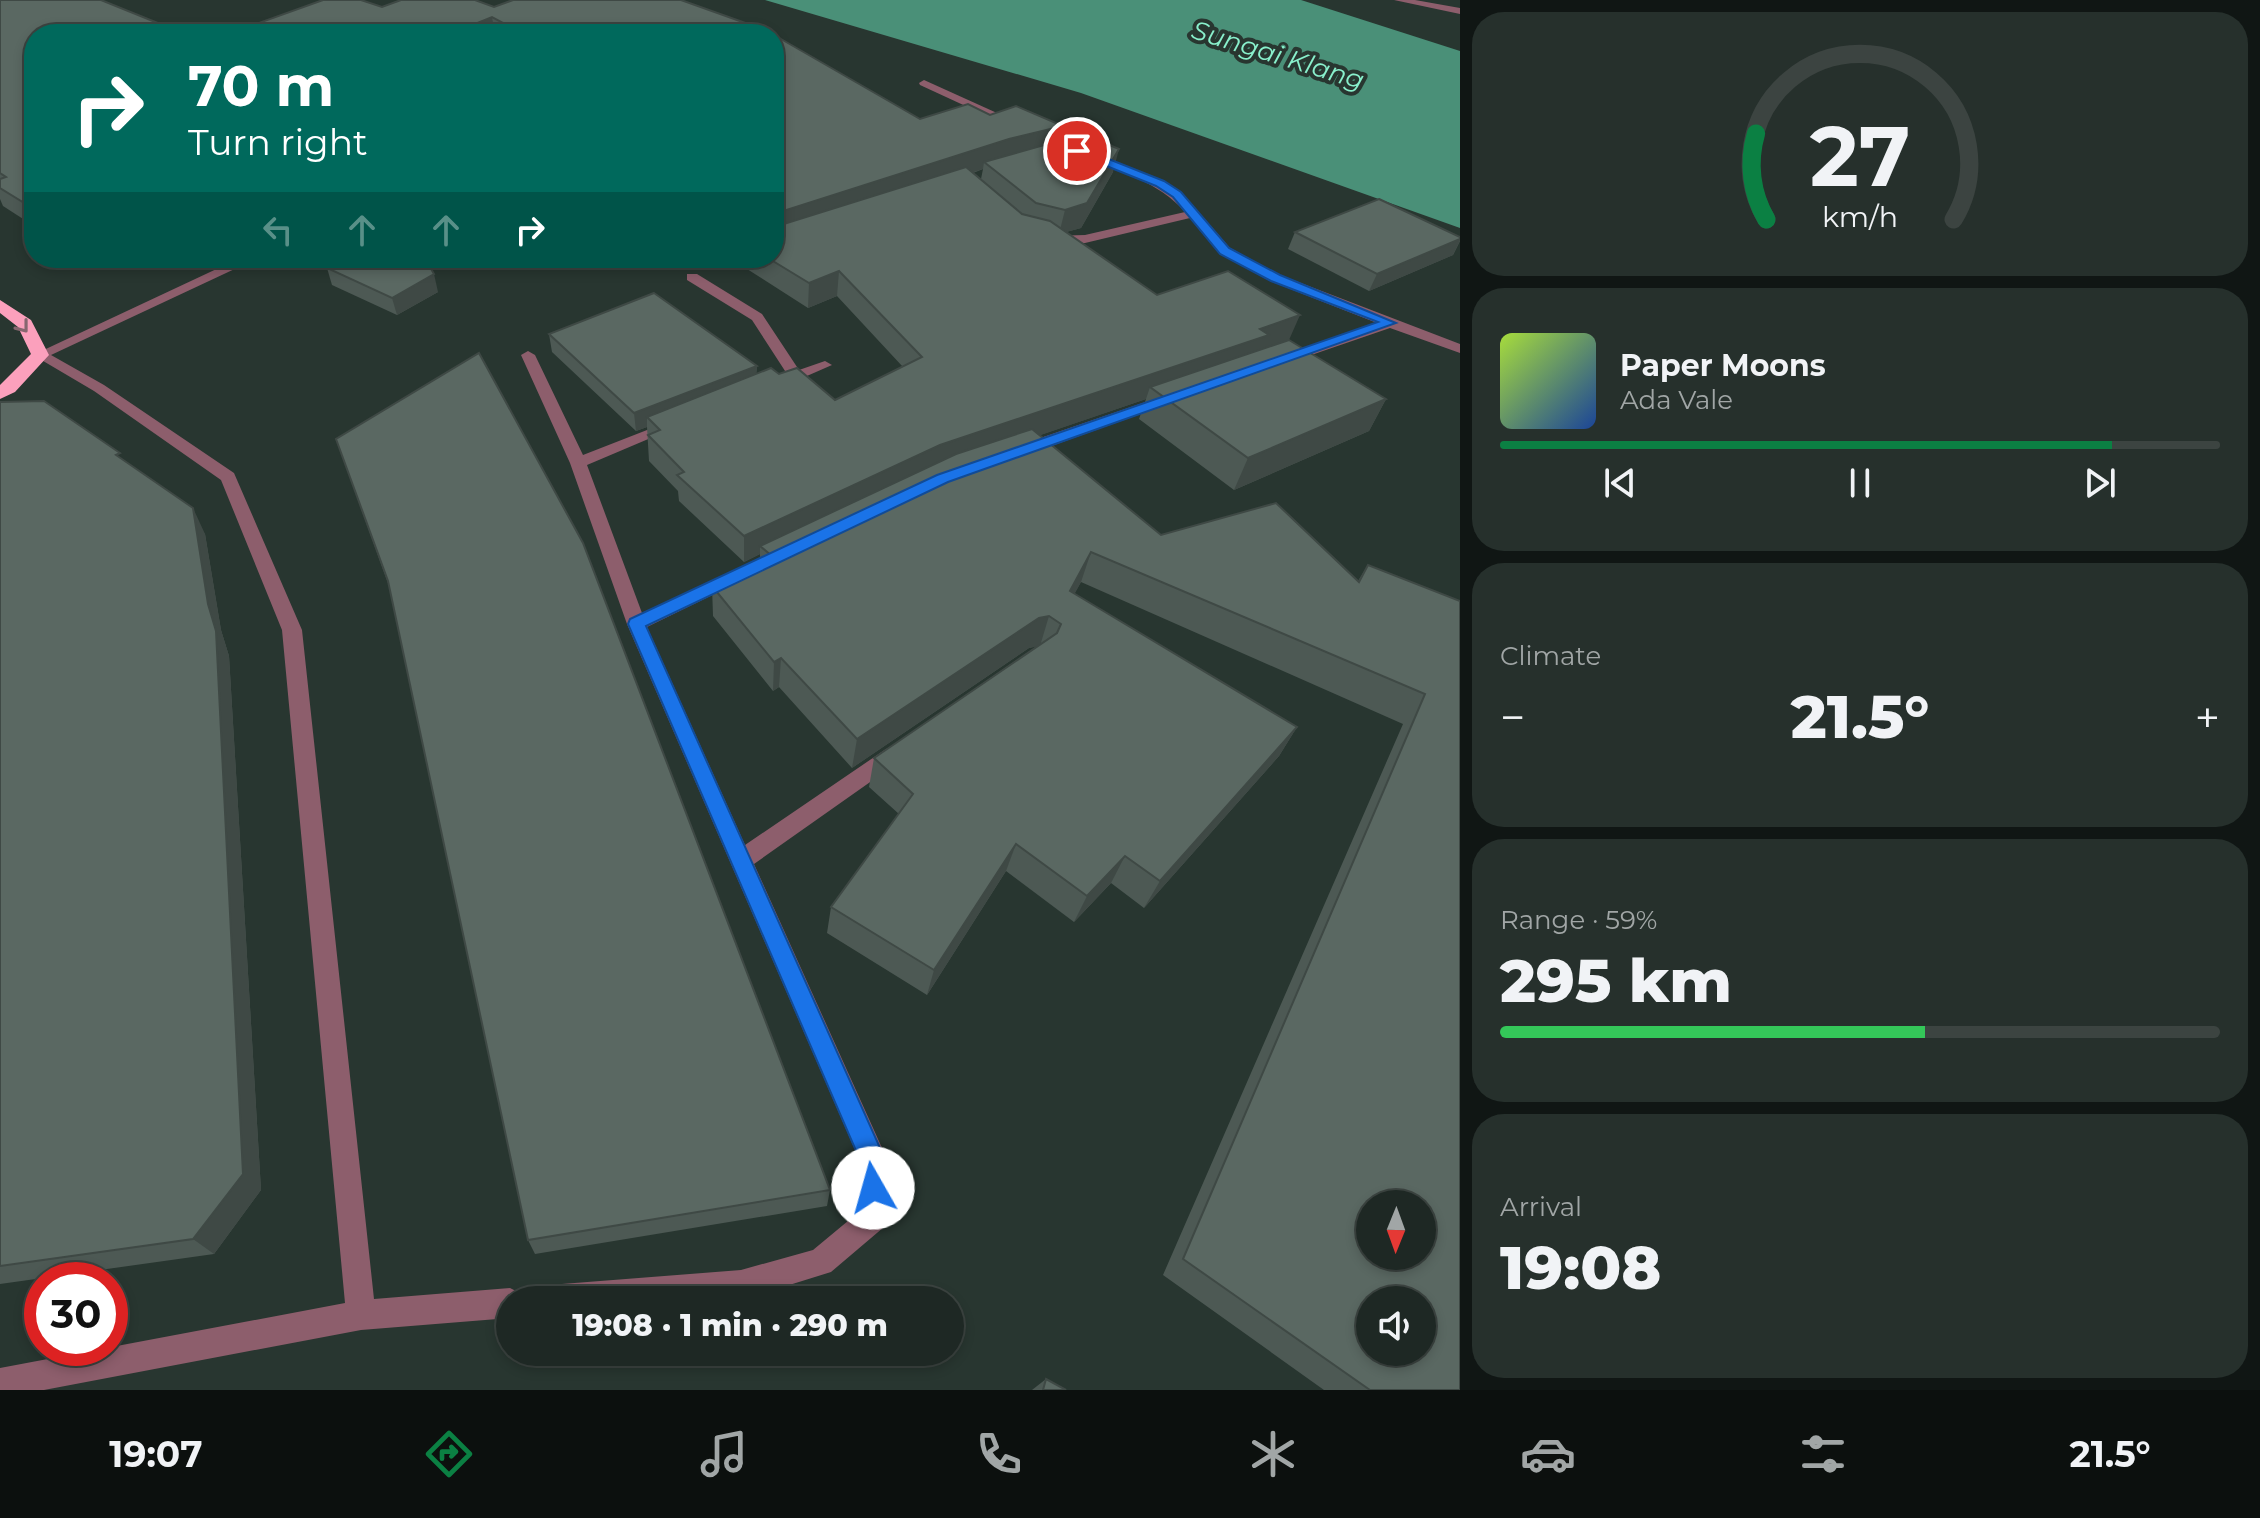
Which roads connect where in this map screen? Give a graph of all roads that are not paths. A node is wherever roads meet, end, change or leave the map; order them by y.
1 (1399, 0) edge
2 (1460, 11) edge
3 (924, 83) dead end
4 (1032, 132) edge
5 (1077, 151) edge
6 (1193, 214) junction
7 (1039, 239) edge
8 (229, 268) edge
9 (692, 277) dead end
10 (0, 305) edge
11 (1390, 323) junction
12 (1460, 349) edge
13 (40, 355) junction
14 (528, 355) dead end
15 (1270, 364) edge
16 (825, 365) dead end
17 (796, 376) junction
18 (767, 388) edge
19 (0, 393) edge
20 (1181, 395) edge
21 (680, 423) edge
22 (1002, 458) edge
23 (578, 463) junction
24 (748, 571) edge
25 (636, 624) junction
26 (909, 744) edge
27 (741, 860) junction
28 (728, 1286) edge
29 (496, 1304) edge
30 (361, 1315) junction
31 (0, 1383) edge

1 - 2 street
3 - 4 street
5 - 6 street
6 - 7 street
6 - 11 street
8 - 13 street
9 - 17 street
10 -> 13 highway
11 - 12 street
11 - 15 street
13 - 19 highway
13 - 30 street
14 - 23 street
16 - 17 street
17 - 18 street
20 - 22 street
21 - 23 street
23 - 25 street
24 - 25 street
25 - 27 street
26 - 27 street
27 - 28 street
29 - 30 street
30 - 31 street

